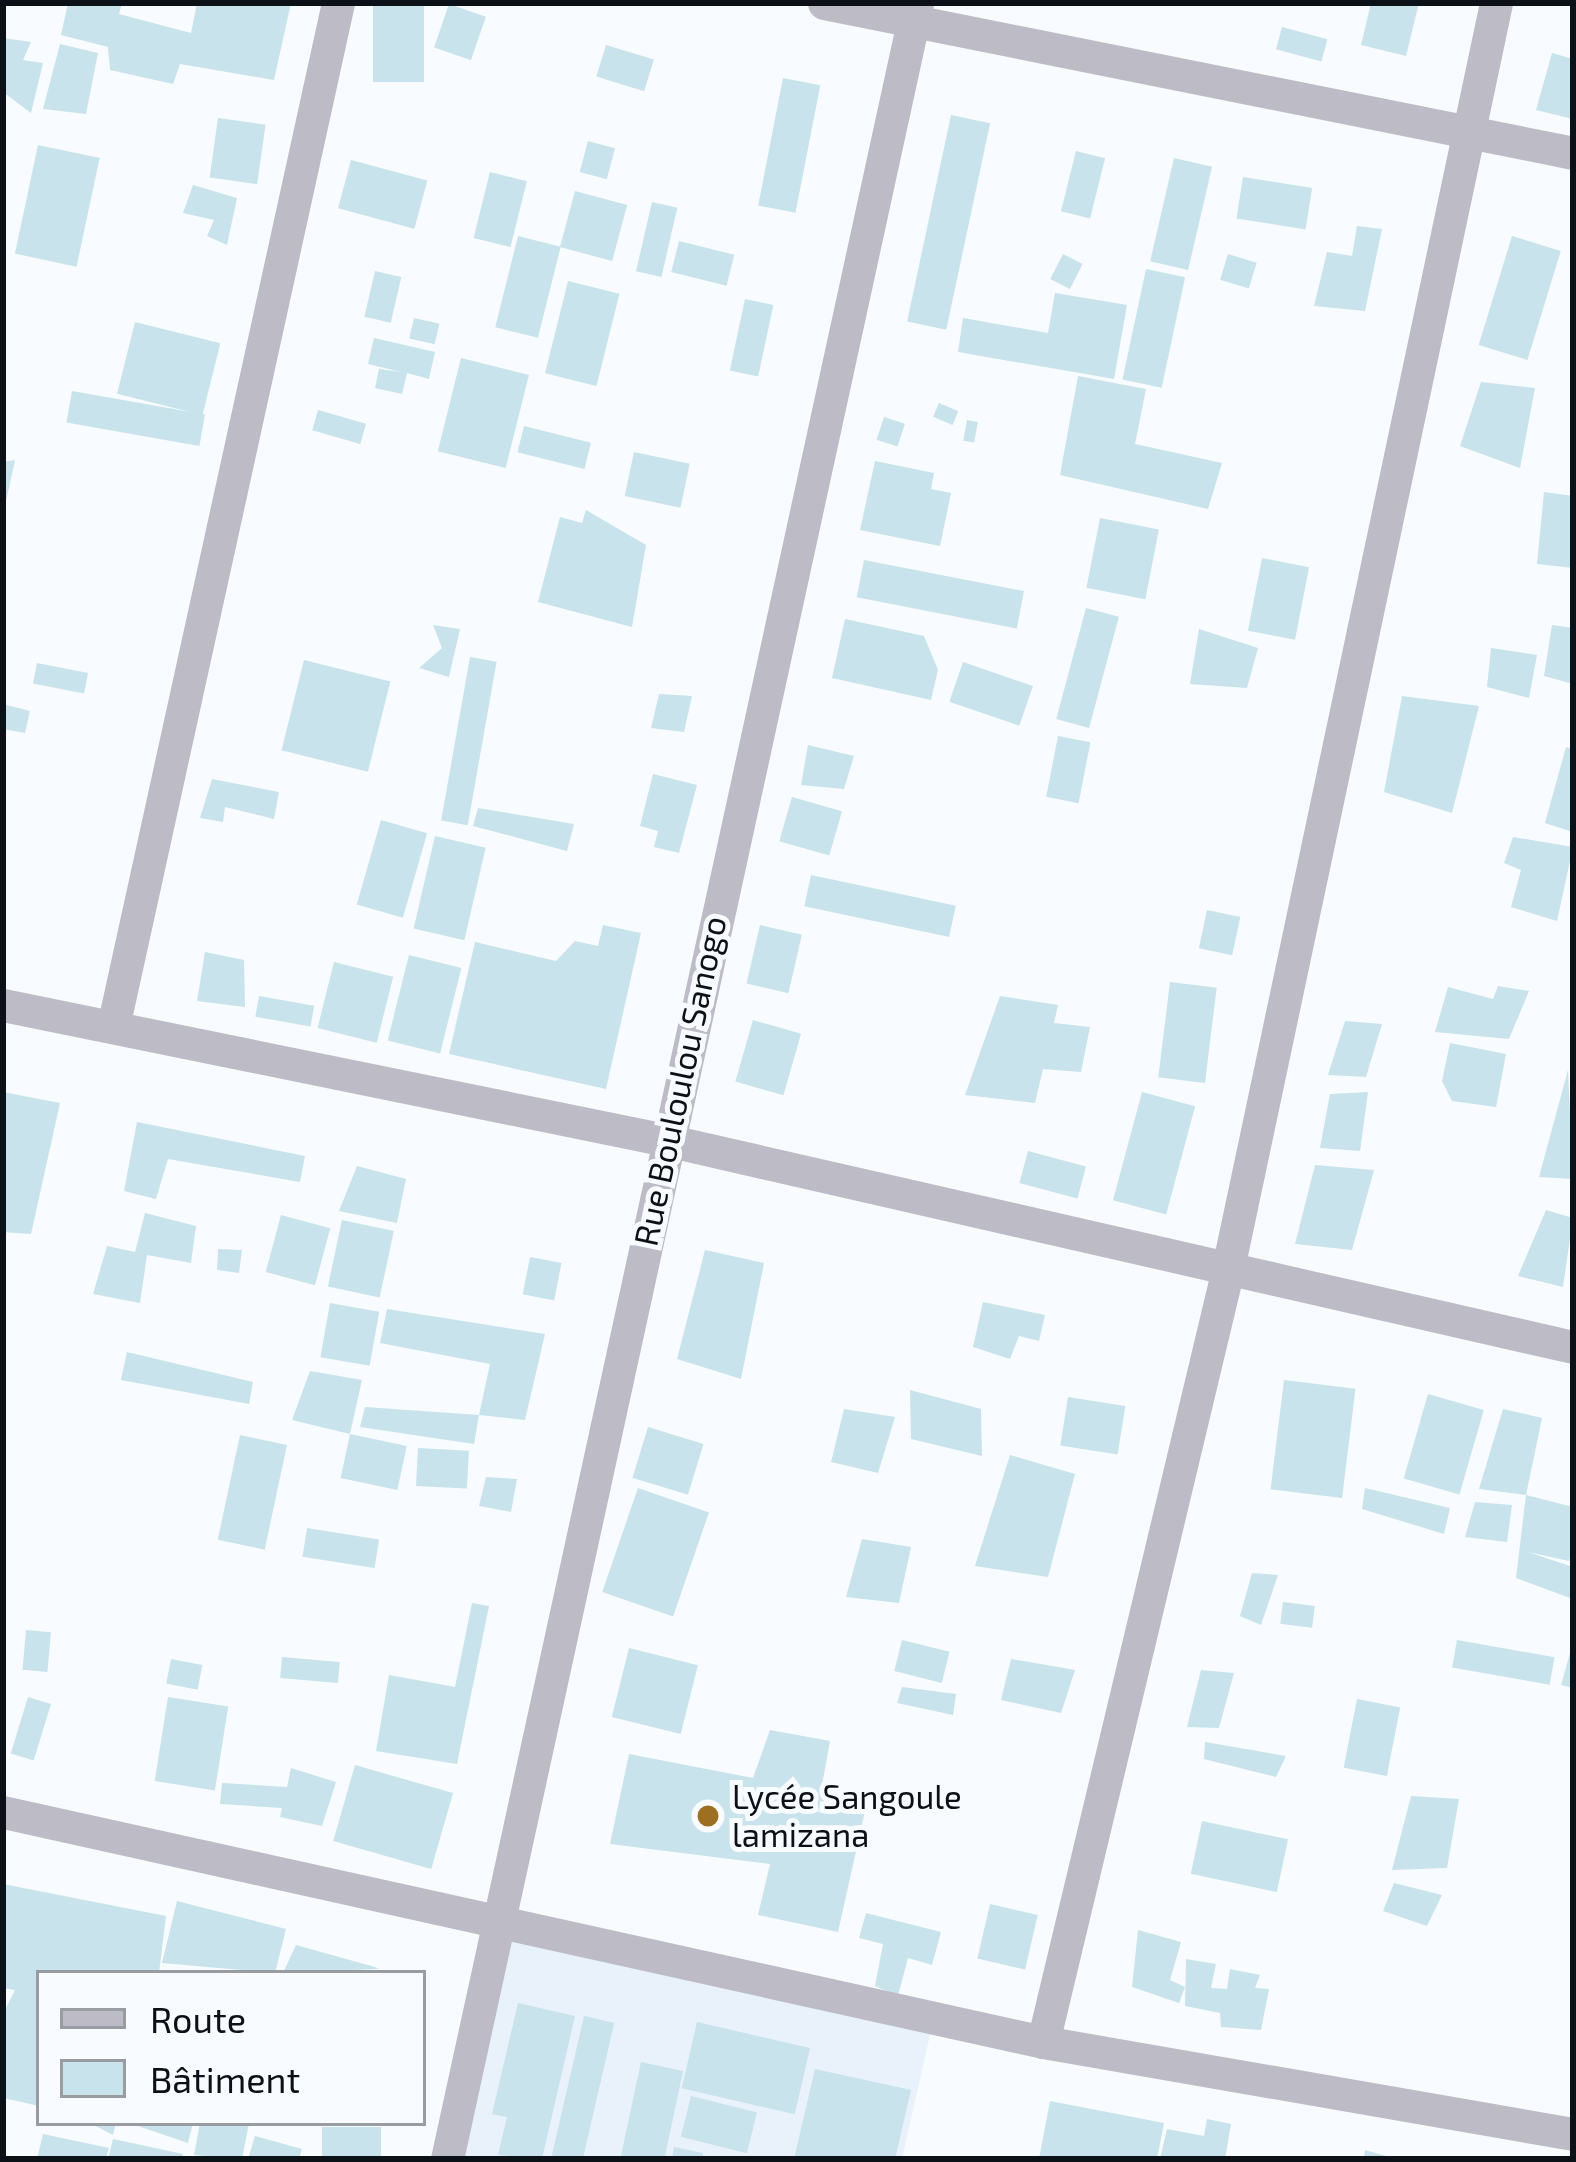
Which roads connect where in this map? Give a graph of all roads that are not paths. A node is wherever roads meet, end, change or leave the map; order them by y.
1 (338, 3) edge
2 (824, 3) edge
3 (1496, 3) edge
4 (915, 13) edge
5 (1469, 130) junction
6 (1573, 153) edge
7 (3, 1005) edge
8 (113, 1027) junction
9 (666, 1140) junction
10 (1227, 1273) junction
11 (1573, 1347) edge
12 (3, 1812) edge
13 (502, 1918) junction
14 (1043, 2042) junction
15 (1573, 2134) edge
16 (447, 2159) edge

1 - 8 street
2 - 4 street
3 - 5 street
4 - 5 street
4 - 9 street, Rue Bouloulou Sanogo
5 - 6 street
5 - 10 street
7 - 8 street
8 - 9 street
9 - 10 street
9 - 13 street, Rue Bouloulou Sanogo
10 - 11 street
10 - 14 street
12 - 13 street
13 - 14 street
13 - 16 street, Rue Bouloulou Sanogo
14 - 15 street

